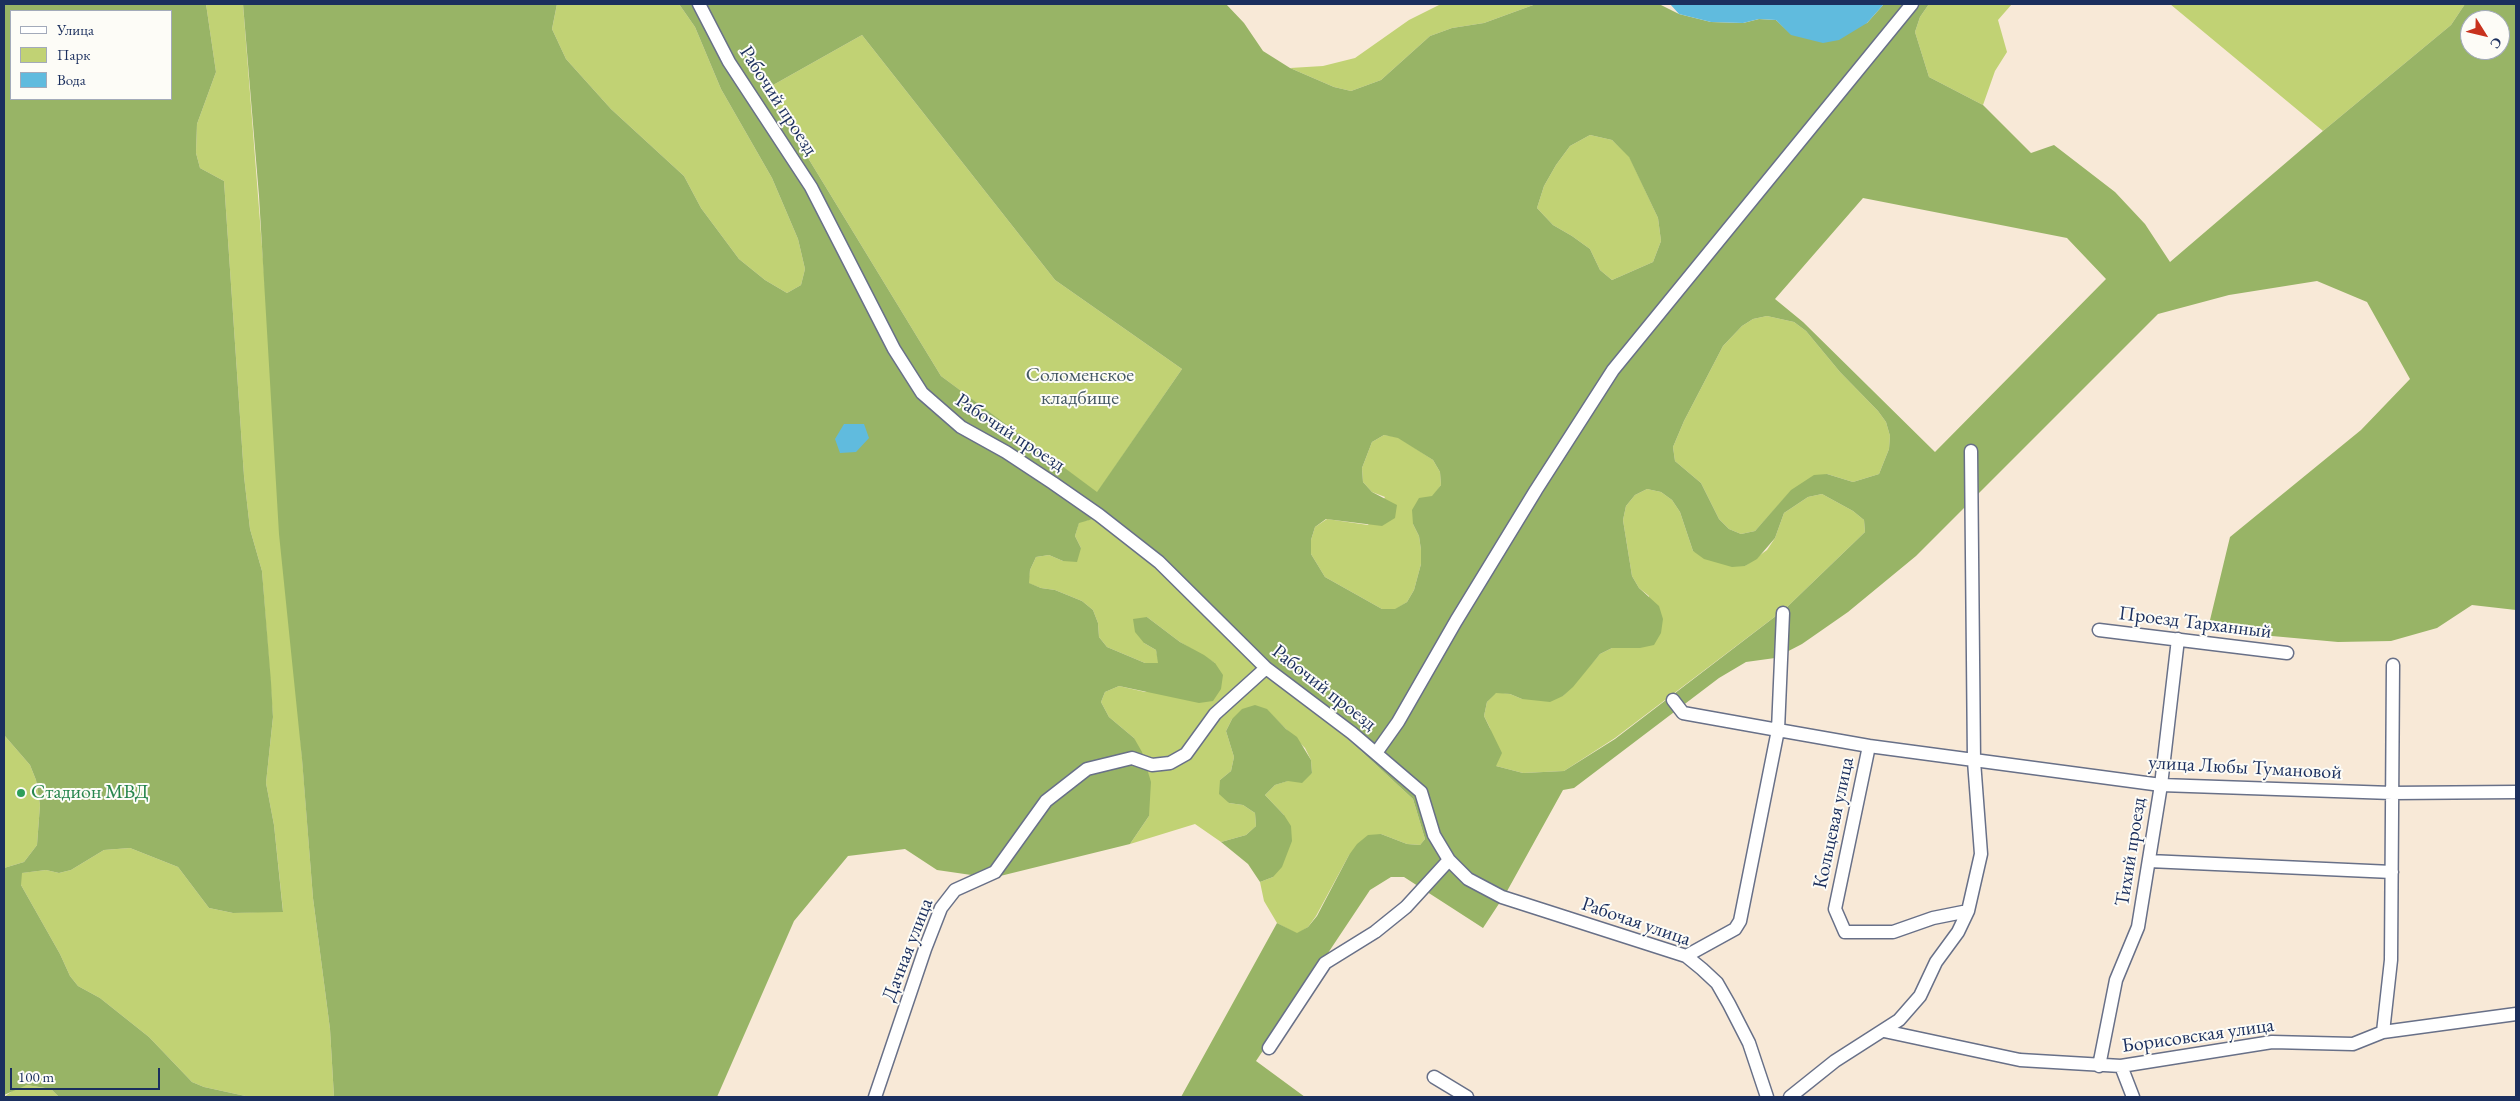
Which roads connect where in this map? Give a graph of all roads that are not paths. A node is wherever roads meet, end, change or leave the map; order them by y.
1 (699, 4) edge
2 (1912, 4) edge
3 (1971, 451) dead end
4 (1783, 613) dead end
5 (2099, 630) dead end
6 (2178, 639) junction
7 (2287, 653) dead end
8 (2393, 665) dead end
9 (1266, 668) junction
10 (1674, 700) dead end
11 (1778, 730) junction
12 (1870, 746) junction
13 (1376, 753) junction
14 (1974, 761) junction
15 (2161, 785) junction
16 (1421, 792) joint
17 (2516, 792) edge
18 (2392, 793) junction
19 (1449, 860) junction
20 (2149, 861) junction
21 (2392, 872) junction
22 (1968, 911) junction
23 (1686, 956) junction
24 (2516, 1014) edge
25 (1884, 1031) junction
26 (2383, 1032) junction
27 (1269, 1048) dead end
28 (2099, 1066) junction
29 (2121, 1066) junction
30 (1434, 1077) dead end
31 (874, 1097) edge
32 (1467, 1097) edge
33 (1767, 1097) edge
34 (1790, 1097) edge
35 (2133, 1097) edge

1 - 9 street, Рабочий проезд
2 - 13 street
3 - 14 street
4 - 11 street
5 - 6 street, Проезд Тарханный
6 - 7 street, Проезд Тарханный
6 - 15 street, Тихий проезд
8 - 18 street
9 - 13 street, Рабочий проезд
9 - 31 street, Дачная улица
10 - 11 street, Кольцевая улица
11 - 12 street, Кольцевая улица
11 - 23 street
12 - 14 street, улица Любы Тумановой
12 - 22 street, Кольцевая улица
13 - 16 street, Рабочий проезд
14 - 15 street, улица Любы Тумановой
14 - 22 street
15 - 18 street, улица Любы Тумановой
15 - 20 street, Тихий проезд
16 - 19 street, Рабочая улица
17 - 18 street, улица Любы Тумановой
18 - 21 street
19 - 23 street, Рабочая улица
19 - 27 street
20 - 21 street
20 - 28 street, Тихий проезд
21 - 26 street
22 - 25 street
23 - 33 street, Рабочая улица
24 - 26 street, Борисовская улица
25 - 28 street, Борисовская улица
25 - 34 street
26 - 29 street, Борисовская улица
28 - 29 street, Борисовская улица
29 - 35 street
30 - 32 street

